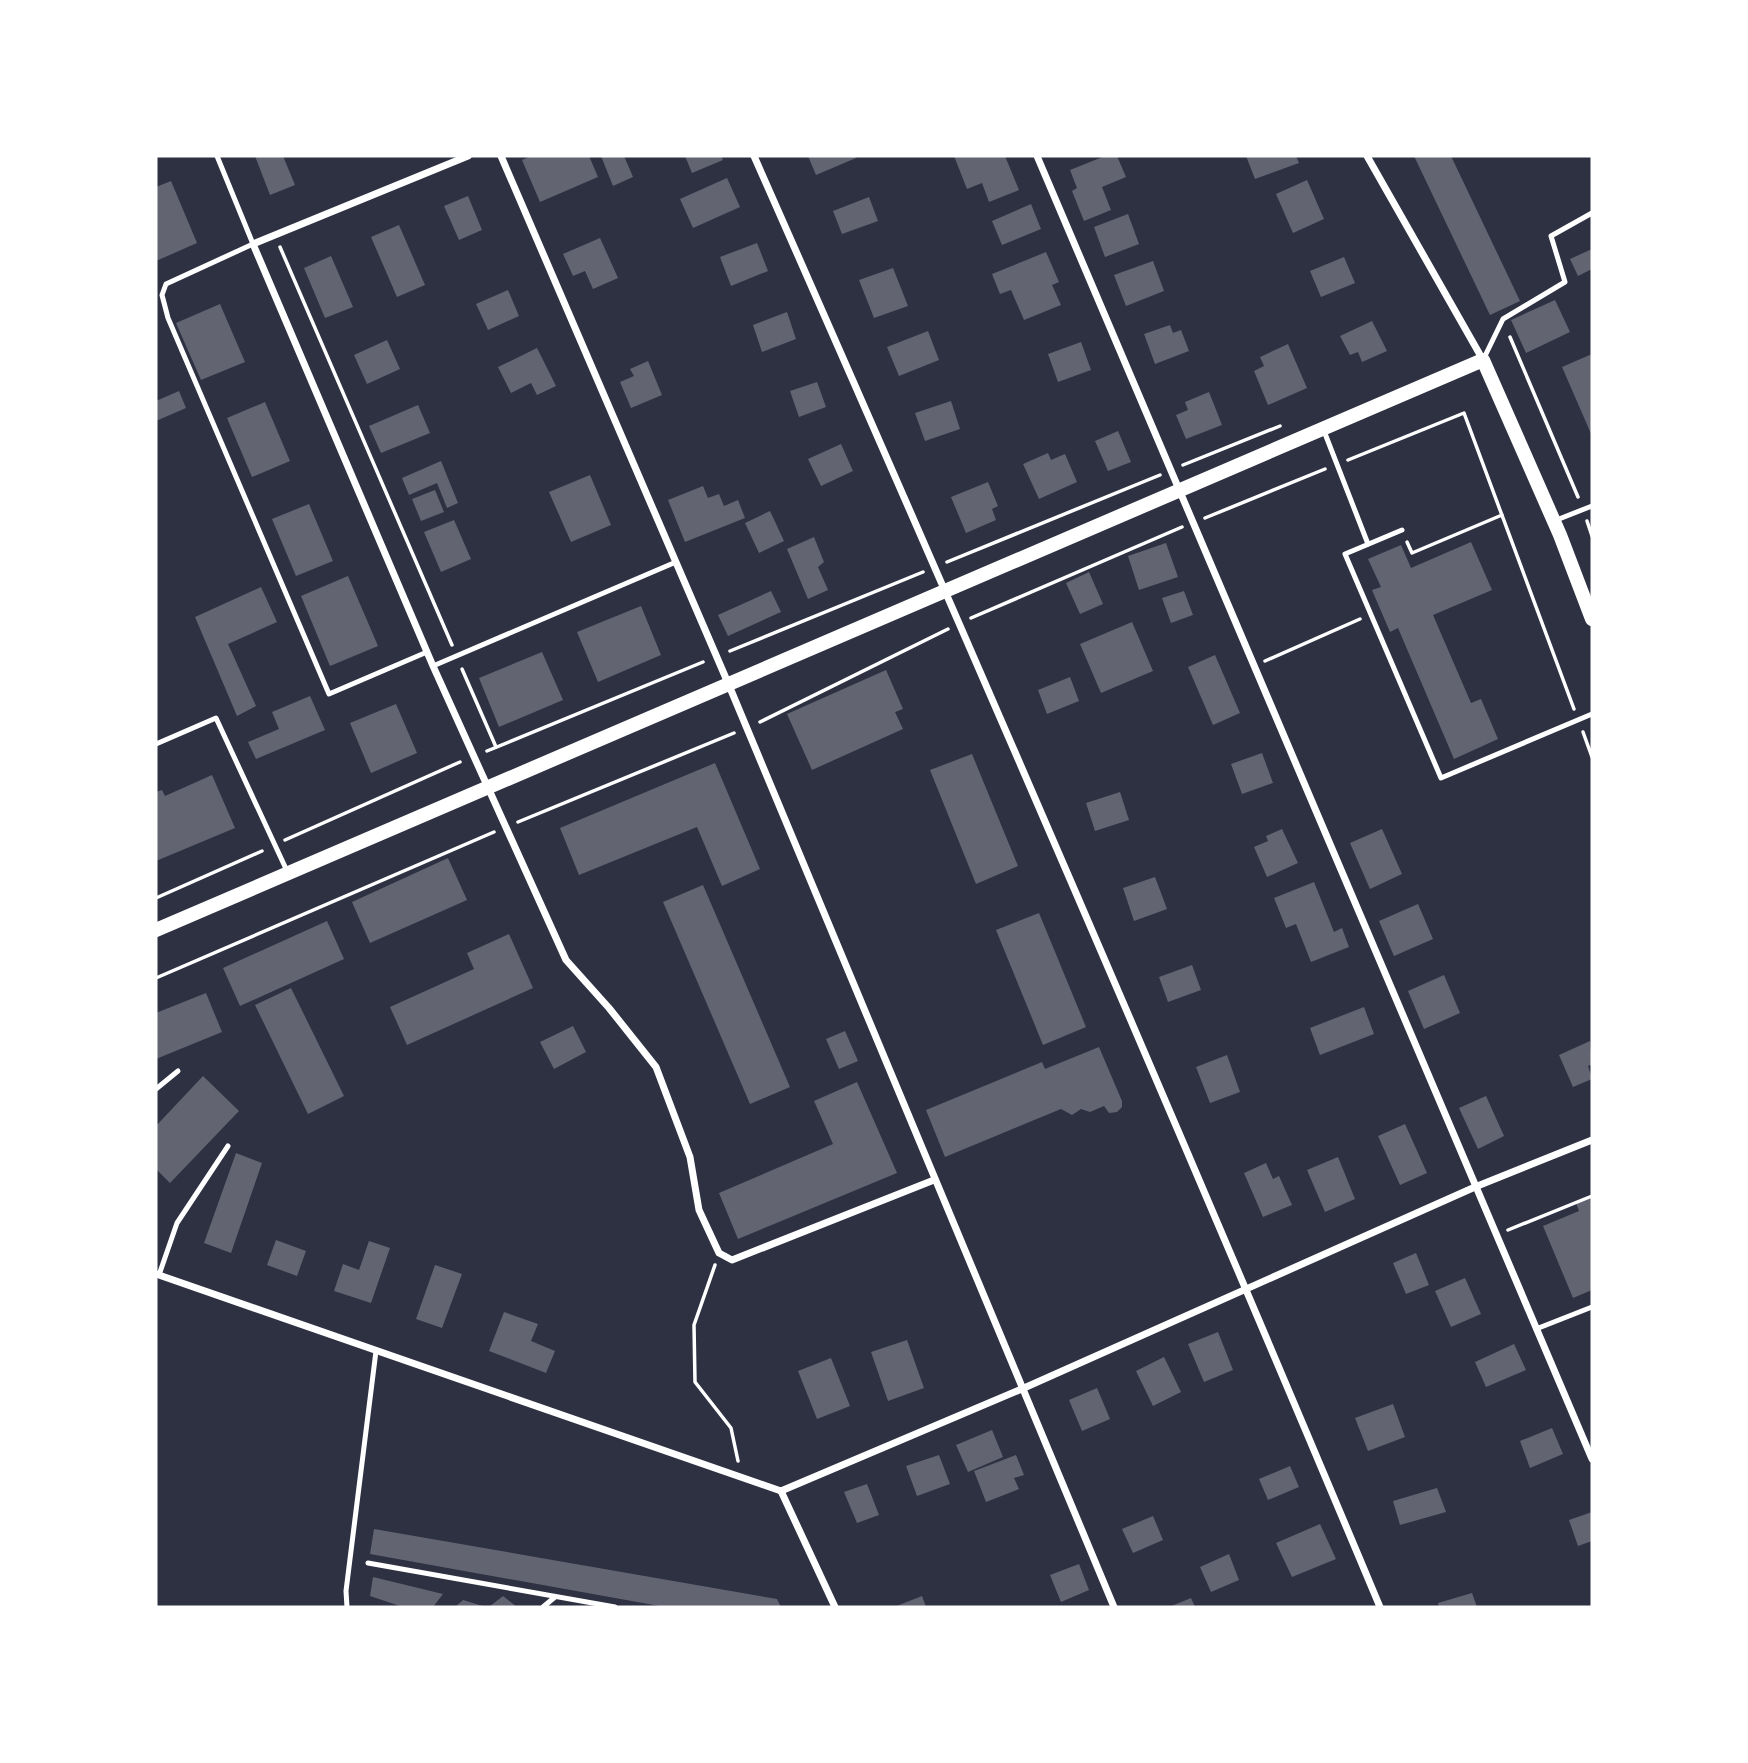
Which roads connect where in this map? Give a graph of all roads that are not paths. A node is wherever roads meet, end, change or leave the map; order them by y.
1 (217, 156) edge
2 (468, 156) edge
3 (501, 156) edge
4 (754, 156) edge
5 (1037, 156) edge
6 (1367, 156) edge
7 (1592, 213) edge
8 (253, 244) junction
9 (1483, 360) junction
10 (1322, 428) junction
11 (1178, 490) junction
12 (1592, 506) edge
13 (1554, 521) junction
14 (1402, 530) road end
15 (1368, 544) junction
16 (676, 562) junction
17 (946, 590) junction
18 (1592, 619) edge
19 (427, 652) junction
20 (433, 666) junction
21 (728, 683) junction
22 (1592, 714) edge
23 (156, 744) edge
24 (488, 787) junction
25 (289, 873) junction
26 (156, 930) edge
27 (178, 1071) dead end
28 (156, 1088) edge
29 (1592, 1140) edge
30 (228, 1146) dead end
31 (934, 1180) junction
32 (1475, 1187) junction
33 (157, 1275) edge
34 (1247, 1290) junction
35 (1592, 1307) edge
36 (1536, 1329) junction
37 (376, 1351) junction
38 (1024, 1388) junction
39 (1592, 1459) edge
40 (781, 1491) junction
41 (368, 1563) dead end
42 (555, 1597) junction
43 (347, 1607) edge
44 (543, 1607) edge
45 (615, 1607) edge
46 (835, 1607) edge
47 (1114, 1607) edge
48 (1380, 1607) edge

1 - 8 lane
2 - 8 street
3 - 16 street
4 - 17 street
5 - 11 street
6 - 9 street
7 - 9 lane
8 - 19 street
8 - 19 lane
9 - 10 main road
9 - 13 main road
10 - 11 main road
10 - 15 lane
11 - 17 main road
11 - 32 street
12 - 13 lane
13 - 18 main road
14 - 15 lane
15 - 22 lane
16 - 20 lane
16 - 21 street
17 - 21 main road
17 - 34 street
19 - 20 street
20 - 24 street
21 - 24 main road
21 - 31 street
23 - 25 lane
24 - 25 main road
24 - 31 street
25 - 26 main road
27 - 28 lane
29 - 32 street
30 - 33 lane
31 - 38 street
32 - 34 street
32 - 36 street
33 - 37 street
34 - 38 street
34 - 48 street
35 - 36 lane
36 - 39 street
37 - 40 street
37 - 43 lane
38 - 40 street
38 - 47 street
40 - 46 street
41 - 42 lane
42 - 44 lane
42 - 45 lane

